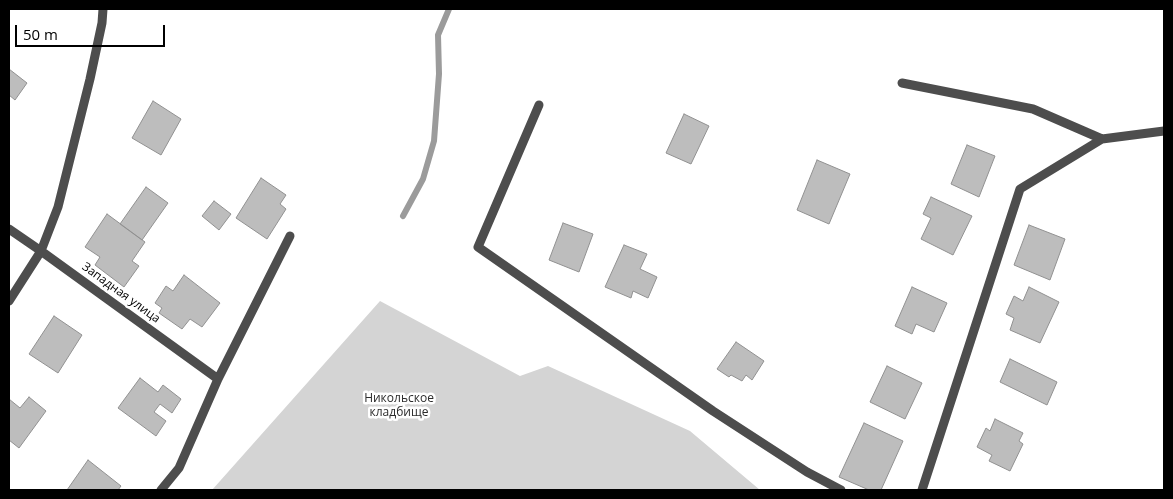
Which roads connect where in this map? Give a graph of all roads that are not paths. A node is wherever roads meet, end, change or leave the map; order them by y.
1 (102, 9) edge
2 (902, 83) dead end
3 (539, 105) dead end
4 (1164, 131) edge
5 (1102, 139) junction
6 (9, 229) edge
7 (290, 236) dead end
8 (41, 251) junction
9 (9, 301) edge
10 (218, 379) junction
11 (161, 490) edge
12 (841, 490) edge
13 (922, 490) edge

1 - 8 street
2 - 5 street
3 - 12 street
4 - 5 street
5 - 13 street
6 - 8 street, Западная улица
7 - 10 street
8 - 9 street
8 - 10 street, Западная улица
10 - 11 street

